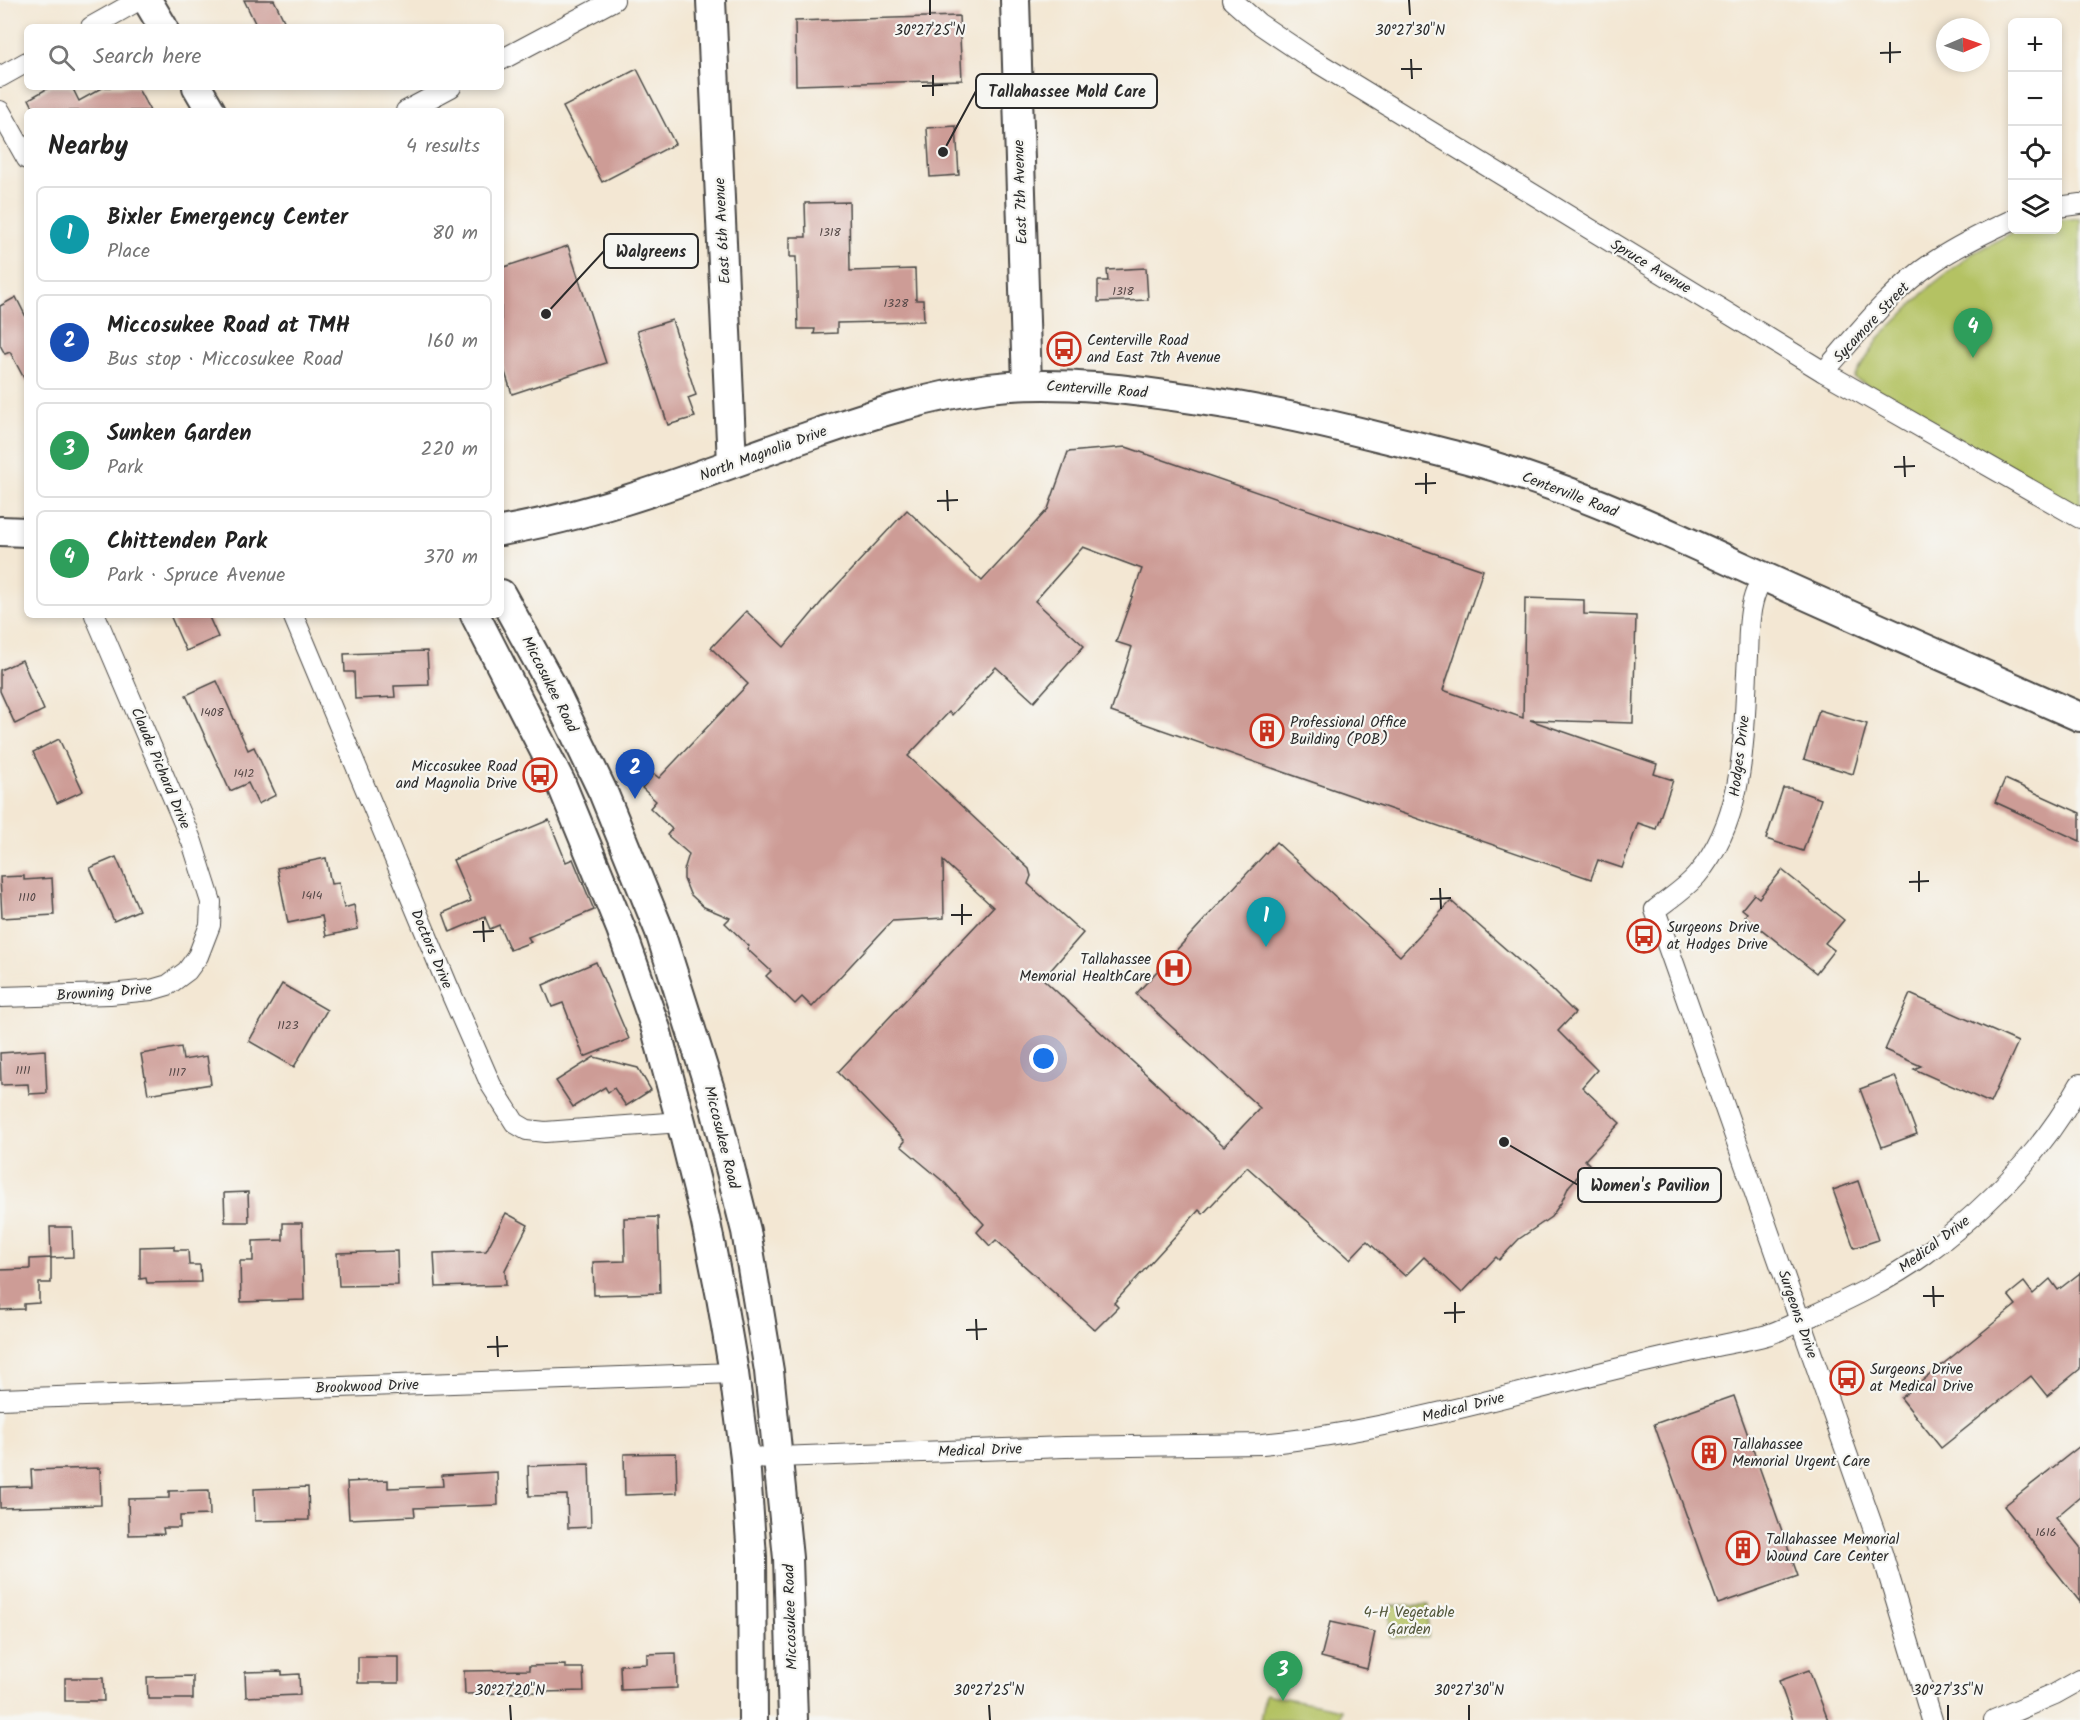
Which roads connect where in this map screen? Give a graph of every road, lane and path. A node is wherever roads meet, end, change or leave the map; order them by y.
1 (139, 0) edge
2 (147, 0) edge
3 (614, 0) edge
4 (711, 0) edge
5 (1015, 0) edge
6 (1232, 0) edge
7 (96, 24) edge
8 (161, 24) edge
9 (504, 58) edge
10 (24, 64) edge
11 (0, 78) edge
12 (199, 90) edge
13 (445, 90) edge
14 (209, 108) edge
15 (412, 108) edge
16 (0, 111) edge
17 (24, 154) edge
18 (2080, 204) edge
19 (2062, 206) edge
20 (2008, 223) edge
21 (1824, 372) junction
22 (1027, 385) junction
23 (732, 463) junction
24 (2080, 518) edge
25 (504, 530) edge
26 (1763, 576) junction
27 (504, 599) edge
28 (95, 618) edge
29 (294, 618) edge
30 (477, 618) edge
31 (2080, 717) edge
32 (1655, 910) joint
33 (210, 925) joint
34 (0, 997) edge
35 (2080, 1084) edge
36 (681, 1122) junction
37 (753, 1276) junction
38 (1800, 1320) junction
39 (734, 1373) junction
40 (0, 1399) edge
41 (779, 1456) junction
42 (745, 1458) junction
43 (2080, 1680) edge
44 (753, 1720) edge
45 (793, 1720) edge
46 (1932, 1720) edge
47 (1994, 1720) edge

1 - 7 street
2 - 8 street
3 - 9 street
4 - 23 street, East 6th Avenue
5 - 22 street, East 7th Avenue
6 - 21 street, Spruce Avenue
10 - 11 street
12 - 14 street
13 - 15 street
16 - 17 street
18 - 19 street
20 - 21 street, Sycamore Street
21 - 24 street, Spruce Avenue
22 - 23 street, North Magnolia Drive
22 - 26 street, Centerville Road
23 - 25 street, North Magnolia Drive
26 - 31 street, Centerville Road
26 - 32 street, Hodges Drive
27 - 37 street, Miccosukee Road
28 - 33 street, Claude Pichard Drive
29 - 36 street, Doctors Drive
30 - 36 street
32 - 38 street, Surgeons Drive
33 - 34 street, Browning Drive
35 - 38 street, Medical Drive
36 - 37 street
36 - 39 street
37 - 41 street, Miccosukee Road
38 - 41 street, Medical Drive
38 - 46 street, Surgeons Drive
39 - 40 street, Brookwood Drive
39 - 42 street
41 - 42 street, Medical Drive
41 - 45 street, Miccosukee Road
42 - 44 street
43 - 47 street

